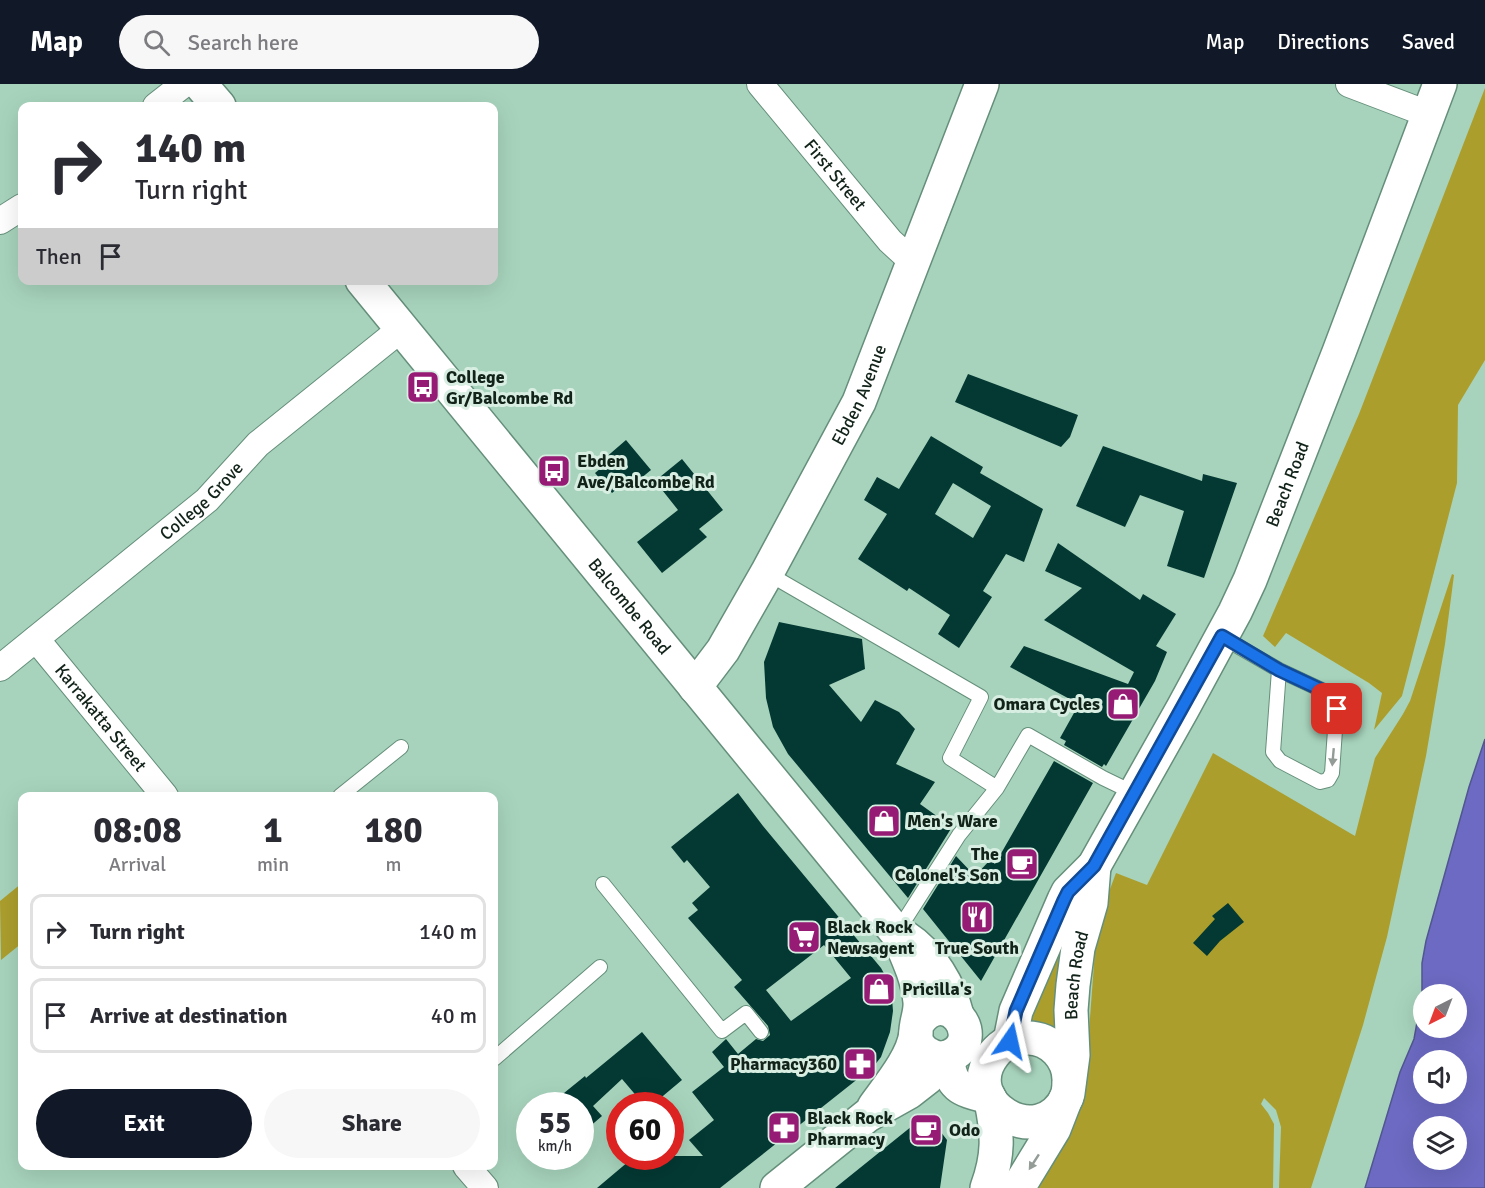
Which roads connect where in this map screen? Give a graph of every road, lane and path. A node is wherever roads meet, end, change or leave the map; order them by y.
1 (184, 84) edge
2 (201, 84) edge
3 (760, 84) edge
4 (982, 84) edge
5 (1348, 84) edge
6 (1440, 84) edge
7 (161, 102) edge
8 (216, 102) edge
9 (1428, 114) junction
10 (18, 210) edge
11 (0, 221) edge
12 (914, 263) junction
13 (366, 285) edge
14 (401, 329) junction
15 (767, 573) junction
16 (1222, 636) junction
17 (36, 639) junction
18 (0, 668) edge
19 (1279, 670) junction
20 (695, 687) junction
21 (401, 747) dead end
22 (997, 788) junction
23 (162, 792) edge
24 (345, 792) edge
25 (1134, 793) junction
26 (1094, 866) junction
27 (603, 884) dead end
28 (897, 933) junction
29 (600, 967) dead end
30 (957, 1015) junction
31 (917, 1027) junction
32 (761, 1032) dead end
33 (1008, 1042) junction
34 (498, 1056) edge
35 (946, 1057) junction
36 (1068, 1092) junction
37 (990, 1099) junction
38 (868, 1115) junction
39 (469, 1170) edge
40 (484, 1188) edge
41 (777, 1188) edge
42 (987, 1188) edge
43 (1018, 1188) edge

1 - 7 street
2 - 8 main road
3 - 12 street, First Street
4 - 12 main road, Ebden Avenue
5 - 9 street
6 - 9 main road, Beach Road
9 - 16 main road, Beach Road
10 - 11 street
12 - 15 main road, Ebden Avenue
13 - 14 main road, Balcombe Road
14 - 17 street, College Grove
14 - 20 main road, Balcombe Road
15 - 20 main road, Ebden Avenue
15 - 22 lane
16 - 19 lane
16 - 25 main road, Beach Road
17 - 18 street, College Grove
17 - 23 street, Karrakatta Street
19 -> 19 lane
20 - 28 main road, Balcombe Road
21 - 24 lane
22 - 25 lane
22 - 28 lane
25 - 26 main road, Beach Road
26 - 33 main road, Beach Road
26 - 36 main road, Beach Road
27 - 32 lane
28 - 30 main road, Balcombe Road
28 - 31 main road, Balcombe Road
29 - 34 lane
30 - 31 main road
30 - 33 main road
30 - 35 main road, Balcombe Road
31 - 35 main road
31 - 38 main road
33 - 36 main road
33 - 37 main road, Beach Road
35 - 37 main road
35 - 38 main road
36 - 37 main road
36 -> 43 main road, Beach Road
37 - 42 main road, Beach Road
38 - 41 main road
39 - 40 street

